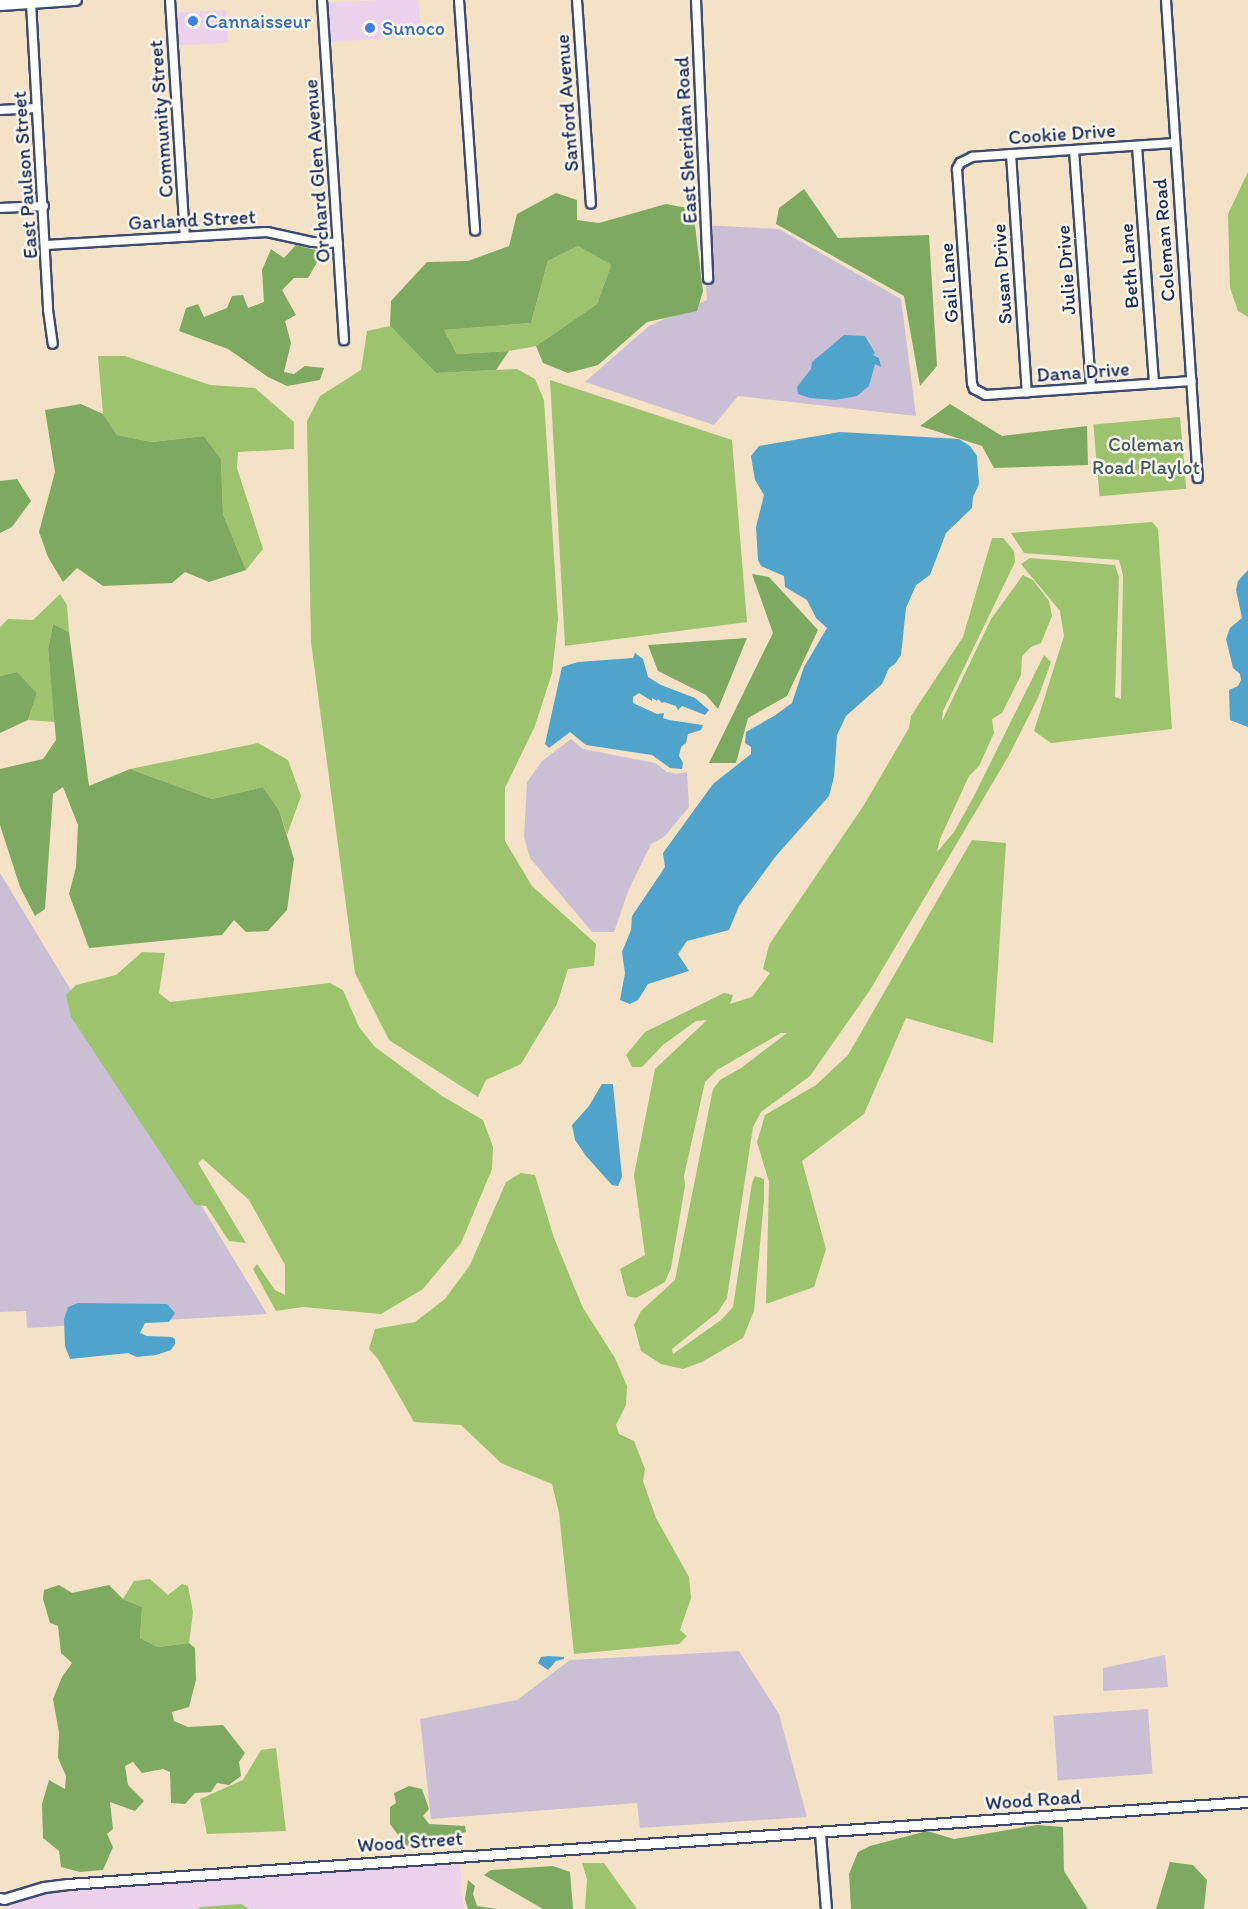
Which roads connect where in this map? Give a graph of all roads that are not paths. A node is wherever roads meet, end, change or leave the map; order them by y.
1 (76, 0) edge
2 (170, 0) edge
3 (322, 0) edge
4 (459, 0) edge
5 (577, 0) edge
6 (696, 0) edge
7 (1166, 0) edge
8 (52, 1) edge
9 (31, 3) junction
10 (0, 5) edge
11 (37, 108) junction
12 (0, 110) edge
13 (1175, 143) junction
14 (1137, 146) junction
15 (1074, 150) junction
16 (1011, 154) junction
17 (957, 169) joint
18 (591, 204) dead end
19 (44, 206) junction
20 (0, 208) edge
21 (475, 230) dead end
22 (185, 237) junction
23 (338, 243) junction
24 (46, 244) junction
25 (708, 279) dead end
26 (344, 340) dead end
27 (53, 344) dead end
28 (1192, 381) junction
29 (1154, 383) junction
30 (1091, 387) junction
31 (978, 392) joint
32 (1027, 392) junction
33 (1198, 478) dead end
34 (1248, 1802) edge
35 (820, 1833) junction
36 (1, 1900) edge
37 (826, 1909) edge

1 - 8 main road
2 - 22 street, Community Street
3 - 23 street, Orchard Glen Avenue
4 - 21 street
5 - 18 street, Sanford Avenue
6 - 25 street, East Sheridan Road
7 - 13 street, Coleman Road
8 - 9 main road
9 - 10 main road
9 - 11 street, East Paulson Street
11 - 12 street
11 - 19 street, East Paulson Street
13 - 14 street, Cookie Drive
13 - 28 street, Coleman Road
14 - 15 street, Cookie Drive
14 - 29 street, Beth Lane
15 - 16 street, Cookie Drive
15 - 30 street, Julie Drive
16 - 17 street, Cookie Drive
16 - 32 street, Susan Drive
17 - 31 street, Gail Lane
19 - 20 street
19 - 24 street, East Paulson Street
22 - 23 street, Garland Street
22 - 24 street, Garland Street
23 - 26 street, Orchard Glen Avenue
24 - 27 street, East Paulson Street
28 - 29 street, Dana Drive
28 - 33 street, Coleman Road
29 - 30 street, Dana Drive
30 - 32 street, Dana Drive
31 - 32 street, Dana Drive
34 - 35 street, Wood Road
35 - 36 street, Wood Street
35 - 37 street

